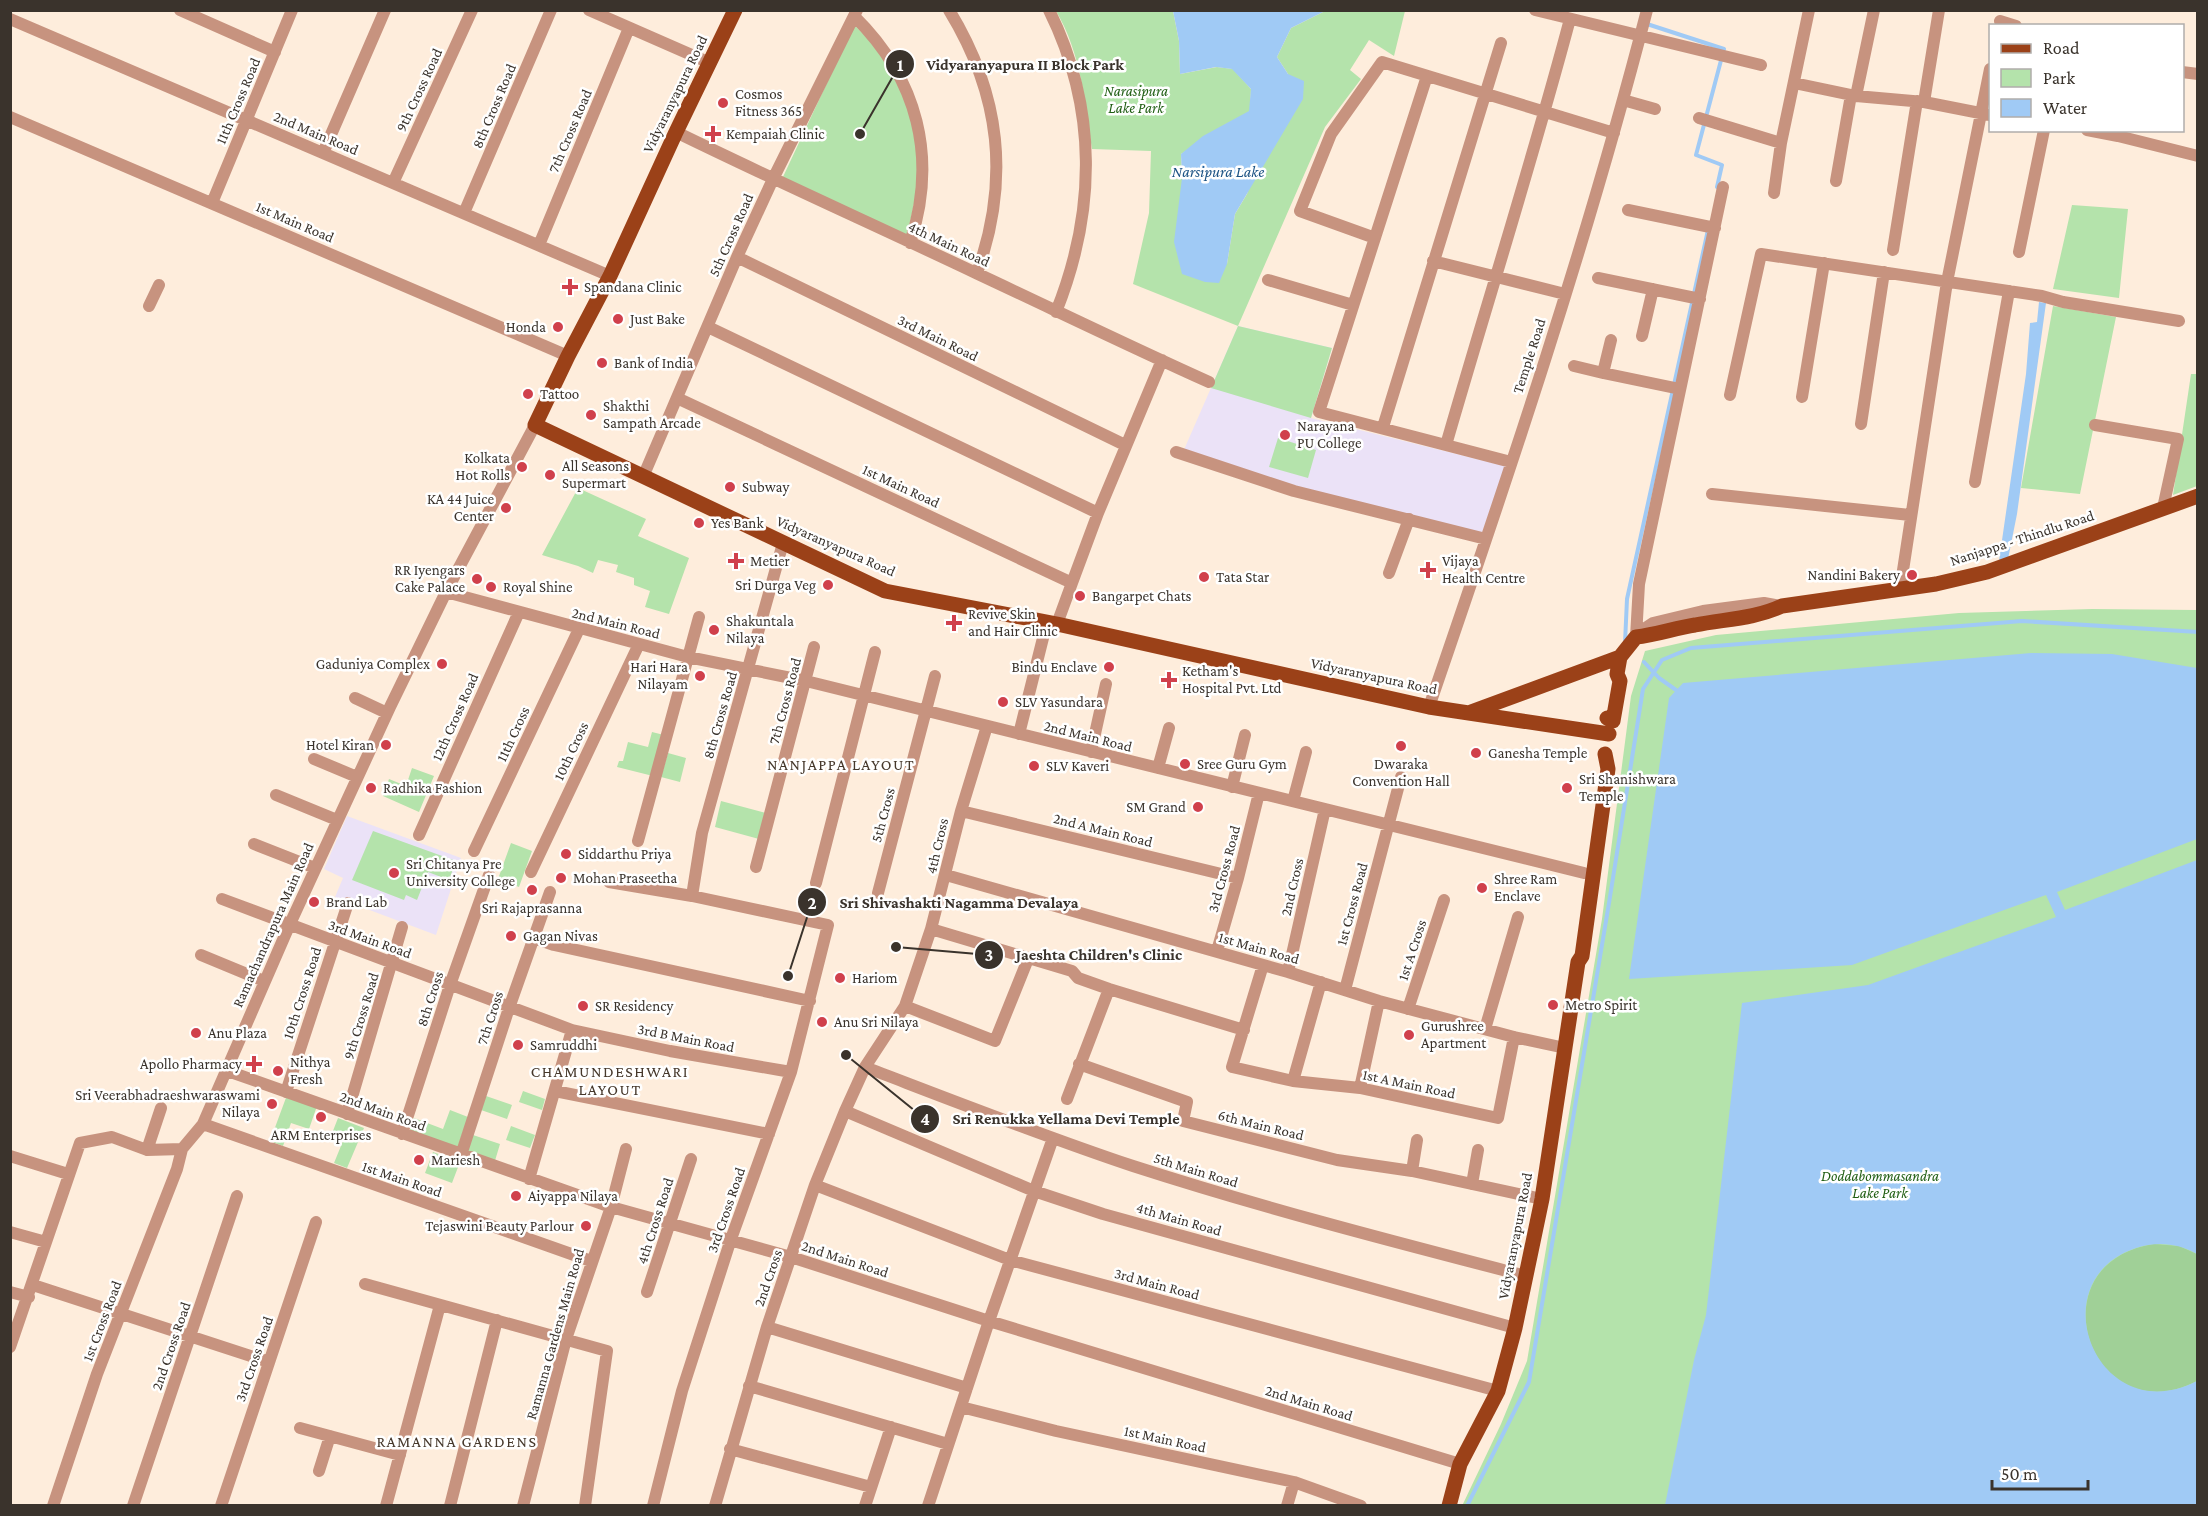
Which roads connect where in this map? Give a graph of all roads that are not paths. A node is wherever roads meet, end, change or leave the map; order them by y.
1 (180, 10) edge
2 (292, 10) edge
3 (385, 10) edge
4 (472, 10) edge
5 (551, 10) edge
6 (589, 10) edge
7 (735, 10) edge
8 (950, 10) edge
9 (1048, 10) edge
10 (1535, 10) edge
11 (1809, 10) edge
12 (1874, 10) edge
13 (1939, 10) edge
14 (1646, 13) edge
15 (855, 14) edge
16 (1578, 17) edge
17 (10, 18) edge
18 (629, 28) junction
19 (1641, 33) junction
20 (1501, 43) dead end
21 (275, 52) junction
22 (710, 63) junction
23 (1761, 65) dead end
24 (1427, 76) junction
25 (1989, 80) edge
26 (1794, 83) junction
27 (1484, 93) junction
28 (1854, 95) junction
29 (1623, 100) junction
30 (1921, 102) junction
31 (1655, 109) dead end
32 (1545, 112) junction
33 (1986, 114) edge
34 (10, 117) edge
35 (1704, 119) dead end
36 (246, 120) junction
37 (676, 132) junction
38 (2043, 132) edge
39 (2097, 132) edge
40 (1614, 133) junction
41 (1781, 143) junction
42 (323, 153) junction
43 (2198, 156) edge
44 (773, 179) junction
45 (1836, 181) dead end
46 (393, 183) junction
47 (1723, 188) dead end
48 (1774, 193) dead end
49 (212, 203) junction
50 (1628, 210) dead end
51 (464, 213) junction
52 (1711, 227) junction
53 (1375, 238) junction
54 (910, 243) junction
55 (539, 245) junction
56 (1893, 250) dead end
57 (2019, 252) dead end
58 (737, 257) junction
59 (1433, 261) junction
60 (1824, 263) junction
61 (1884, 272) junction
62 (977, 273) junction
63 (610, 276) junction
64 (1495, 276) junction
65 (1598, 278) dead end
66 (1268, 280) dead end
67 (1947, 282) junction
68 (159, 285) dead end
69 (1653, 289) junction
70 (2009, 291) junction
71 (1565, 294) junction
72 (1695, 298) junction
73 (1353, 305) junction
74 (150, 306) dead end
75 (1056, 312) junction
76 (2179, 321) dead end
77 (708, 327) junction
78 (1642, 336) dead end
79 (1611, 340) dead end
80 (568, 356) junction
81 (1162, 360) junction
82 (1574, 366) dead end
83 (1603, 373) junction
84 (1209, 382) dead end
85 (1675, 388) junction
86 (1730, 395) dead end
87 (677, 398) junction
88 (1802, 398) dead end
89 (1861, 424) dead end
90 (535, 425) junction
91 (2095, 425) dead end
92 (1383, 427) junction
93 (1446, 445) junction
94 (1125, 446) junction
95 (1176, 452) dead end
96 (1511, 462) junction
97 (642, 477) junction
98 (1975, 482) dead end
99 (1712, 494) dead end
100 (2198, 496) edge
101 (2163, 508) junction
102 (1098, 513) junction
103 (1910, 515) junction
104 (1409, 519) junction
105 (1486, 539) junction
106 (783, 543) junction
107 (1389, 573) dead end
108 (1072, 583) junction
109 (1900, 590) junction
110 (446, 592) junction
111 (519, 612) junction
112 (699, 617) dead end
113 (1052, 623) junction
114 (579, 629) junction
115 (1636, 637) junction
116 (639, 644) junction
117 (814, 647) dead end
118 (875, 652) dead end
119 (688, 657) junction
120 (1620, 657) junction
121 (748, 670) junction
122 (935, 676) dead end
123 (806, 681) junction
124 (1106, 684) dead end
125 (863, 695) junction
126 (355, 698) dead end
127 (1429, 706) junction
128 (927, 711) junction
129 (387, 713) junction
130 (1469, 714) junction
131 (987, 726) junction
132 (1169, 728) dead end
133 (1019, 734) junction
134 (1609, 734) junction
135 (1245, 735) dead end
136 (1091, 752) junction
137 (1306, 752) dead end
138 (1605, 754) junction
139 (314, 759) dead end
140 (1158, 768) junction
141 (357, 777) junction
142 (1401, 777) dead end
143 (1232, 787) junction
144 (1259, 793) junction
145 (276, 795) dead end
146 (1293, 801) junction
147 (1325, 809) junction
148 (961, 811) junction
149 (337, 820) junction
150 (1388, 825) junction
151 (419, 835) dead end
152 (638, 840) dead end
153 (254, 844) dead end
154 (474, 851) dead end
155 (756, 867) dead end
156 (315, 868) junction
157 (531, 872) dead end
158 (1584, 873) junction
159 (489, 874) dead end
160 (946, 875) junction
161 (1238, 878) junction
162 (609, 882) dead end
163 (816, 883) dead end
164 (550, 892) dead end
165 (878, 892) dead end
166 (692, 896) junction
167 (222, 899) dead end
168 (1444, 900) dead end
169 (348, 903) dead end
170 (1518, 917) dead end
171 (289, 926) junction
172 (402, 927) dead end
173 (932, 929) junction
174 (534, 938) junction
175 (335, 942) junction
176 (1217, 951) junction
177 (201, 955) dead end
178 (1028, 959) junction
179 (1578, 962) junction
180 (392, 963) junction
181 (1263, 964) junction
182 (1288, 972) junction
183 (264, 981) junction
184 (1321, 982) junction
185 (450, 985) junction
186 (1109, 989) junction
187 (1345, 990) junction
188 (810, 1001) junction
189 (1378, 1001) junction
190 (905, 1006) junction
191 (509, 1008) junction
192 (1408, 1009) junction
193 (1485, 1029) junction
194 (572, 1030) junction
195 (1244, 1030) junction
196 (1514, 1037) junction
197 (1565, 1048) junction
198 (1079, 1064) junction
199 (866, 1067) junction
200 (225, 1070) junction
201 (791, 1072) junction
202 (1293, 1081) junction
203 (1360, 1088) junction
204 (555, 1091) junction
205 (286, 1092) junction
206 (1067, 1099) dead end
207 (161, 1108) dead end
208 (845, 1111) junction
209 (347, 1114) junction
210 (203, 1124) junction
211 (402, 1134) junction
212 (769, 1134) junction
213 (1053, 1138) junction
214 (1417, 1140) dead end
215 (182, 1149) junction
216 (627, 1149) dead end
217 (147, 1150) junction
218 (1478, 1150) dead end
219 (461, 1155) junction
220 (10, 1156) edge
221 (691, 1159) dead end
222 (1412, 1171) junction
223 (68, 1174) junction
224 (529, 1179) junction
225 (1472, 1184) junction
226 (815, 1185) junction
227 (1034, 1191) junction
228 (237, 1196) dead end
229 (1542, 1199) junction
230 (611, 1207) junction
231 (316, 1222) dead end
232 (670, 1223) junction
233 (10, 1232) edge
234 (731, 1239) junction
235 (46, 1242) junction
236 (791, 1257) junction
237 (1010, 1260) junction
238 (591, 1261) junction
239 (1526, 1276) junction
240 (364, 1284) dead end
241 (31, 1291) junction
242 (10, 1292) edge
243 (647, 1292) dead end
244 (440, 1305) junction
245 (120, 1314) junction
246 (496, 1320) junction
247 (989, 1321) junction
248 (767, 1327) junction
249 (1515, 1328) junction
250 (189, 1336) junction
251 (566, 1339) junction
252 (10, 1347) edge
253 (269, 1362) junction
254 (749, 1386) junction
255 (967, 1388) junction
256 (1498, 1391) junction
257 (961, 1407) junction
258 (891, 1427) junction
259 (300, 1428) dead end
260 (330, 1436) junction
261 (948, 1444) junction
262 (730, 1449) junction
263 (400, 1455) junction
264 (1460, 1464) junction
265 (319, 1471) dead end
266 (1294, 1482) junction
267 (871, 1487) junction
268 (1345, 1503) edge
269 (53, 1506) edge
270 (133, 1506) edge
271 (221, 1506) edge
272 (386, 1506) edge
273 (450, 1506) edge
274 (523, 1506) edge
275 (585, 1506) edge
276 (653, 1506) edge
277 (715, 1506) edge
278 (865, 1506) edge
279 (928, 1506) edge
280 (1287, 1506) edge
281 (1361, 1506) edge
282 (1449, 1506) edge

1 - 21 street
2 - 21 street, 11th Cross Road
3 - 42 street
4 - 46 street, 9th Cross Road
5 - 51 street, 8th Cross Road
6 - 18 street
7 - 22 main road, Vidyaranyapura Road
8 - 62 street
9 - 75 street
10 - 16 street
11 - 26 street
12 - 28 street
13 - 30 street
14 - 19 street, Temple Road
15 - 44 street, 5th Cross Road
15 - 54 street
16 - 19 street
16 - 32 street
17 - 36 street, 2nd Main Road
18 - 22 street
18 - 55 street, 7th Cross Road
19 - 23 street
19 - 29 street, Temple Road
20 - 27 street
21 - 36 street, 11th Cross Road
22 - 37 main road, Vidyaranyapura Road
24 - 27 street
24 - 53 street
24 - 53 street
25 - 33 street
26 - 28 street
26 - 41 street
27 - 32 street
27 - 59 street
28 - 30 street
28 - 45 street
29 - 31 street
29 - 40 street, Temple Road
30 - 33 street
30 - 56 street
32 - 40 street
32 - 64 street
33 - 67 street
34 - 49 street, 1st Main Road
35 - 41 street
36 - 42 street, 2nd Main Road
36 - 49 street, 11th Cross Road
37 - 44 street, 4th Main Road
37 - 63 main road, Vidyaranyapura Road
38 - 57 street
39 - 43 street
40 - 71 street, Temple Road
41 - 48 street
42 - 46 street, 2nd Main Road
44 - 54 street, 4th Main Road
44 - 58 street, 5th Cross Road
46 - 51 street, 2nd Main Road
47 - 52 street
49 - 80 street, 1st Main Road
50 - 52 street
51 - 55 street, 2nd Main Road
52 - 72 street
53 - 73 street
54 - 62 street, 4th Main Road
55 - 63 street, 2nd Main Road
58 - 77 street, 5th Cross Road
58 - 94 street, 3rd Main Road
59 - 64 street
59 - 92 street
60 - 61 street
60 - 86 street
60 - 88 street
61 - 67 street
61 - 89 street
62 - 75 street, 4th Main Road
63 - 80 main road, Vidyaranyapura Road
64 - 71 street
64 - 93 street
65 - 69 street
66 - 73 street
67 - 70 street
67 - 103 street
68 - 74 street
69 - 72 street
69 - 78 street
70 - 76 street
70 - 98 street
71 - 96 street, Temple Road
72 - 85 street
73 - 92 street
75 - 81 street, 4th Main Road
77 - 87 street, 5th Cross Road
77 - 102 street
79 - 83 street
80 - 90 main road, Vidyaranyapura Road
81 - 84 street, 4th Main Road
81 - 94 street
82 - 83 street
83 - 85 street
85 - 115 street
87 - 97 street, 5th Cross Road
87 - 108 street, 1st Main Road
90 - 97 main road, Vidyaranyapura Road
90 - 110 street, Ramachandrapura Main Road
91 - 101 street
92 - 93 street
93 - 96 street
94 - 102 street
95 - 104 street
96 - 105 street, Temple Road
97 - 106 main road, Vidyaranyapura Road
99 - 103 street
100 - 101 main road, Nanjappa - Thindlu Road
101 - 109 main road, Nanjappa - Thindlu Road
102 - 108 street
103 - 109 street
104 - 105 street
104 - 107 street
105 - 127 street, Temple Road
106 - 113 main road, Vidyaranyapura Road
106 - 121 street, 8th Cross Road
108 - 113 street
109 - 115 main road, Nanjappa - Thindlu Road
110 - 111 street, 2nd Main Road
110 - 129 street, Ramachandrapura Main Road
111 - 114 street, 2nd Main Road
111 - 151 street, 12th Cross Road
112 - 119 street
113 - 127 main road, Vidyaranyapura Road
113 - 133 street
114 - 116 street, 2nd Main Road
114 - 154 street, 11th Cross
115 - 120 main road
116 - 119 street, 2nd Main Road
116 - 157 street, 10th Cross
117 - 123 street, 7th Cross Road
118 - 125 street
119 - 121 street, 2nd Main Road
119 - 152 street
120 - 130 main road
120 - 134 main road
121 - 123 street, 2nd Main Road
121 - 166 street, 8th Cross Road
122 - 128 street, 5th Cross
123 - 125 street, 2nd Main Road
123 - 155 street, 7th Cross Road
124 - 136 street
125 - 128 street, 2nd Main Road
125 - 163 street
126 - 129 street
127 - 130 main road, Vidyaranyapura Road
128 - 131 street, 2nd Main Road
128 - 165 street, 5th Cross
129 - 141 street, Ramachandrapura Main Road
130 - 134 main road, Vidyaranyapura Road
131 - 133 street, 2nd Main Road
131 - 148 street, 4th Cross
132 - 140 street
133 - 136 street, 2nd Main Road
134 - 138 main road, Vidyaranyapura Road
135 - 143 street
136 - 140 street, 2nd Main Road
137 - 146 street
138 - 158 main road, Vidyaranyapura Road
138 - 179 main road, Vidyaranyapura Road
139 - 141 street
140 - 143 street, 2nd Main Road
141 - 149 street, Ramachandrapura Main Road
142 - 150 street
143 - 144 street, 2nd Main Road
144 - 146 street, 2nd Main Road
144 - 161 street, 3rd Cross Road
145 - 149 street
146 - 147 street, 2nd Main Road
147 - 150 street, 2nd Main Road
147 - 182 street, 2nd Cross
148 - 160 street, 4th Cross
148 - 161 street, 2nd A Main Road
149 - 156 street, Ramachandrapura Main Road
150 - 158 street, 2nd Main Road
150 - 187 street, 1st Cross Road
153 - 156 street
156 - 171 street, Ramachandrapura Main Road
158 - 179 main road, Vidyaranyapura Road
159 - 185 street, 8th Cross
160 - 173 street, 4th Cross
160 - 176 street, 1st Main Road
161 - 176 street, 3rd Cross Road
162 - 166 street
164 - 174 street, 7th Cross
166 - 188 street, 3rd Cross Road
167 - 171 street, 3rd Main Road
168 - 192 street, 1st A Cross
169 - 175 street, 10th Cross Road
170 - 193 street
171 - 175 street, 3rd Main Road
171 - 183 street, Ramachandrapura Main Road
172 - 180 street, 9th Cross Road
173 - 178 street
173 - 190 street, 4th Cross
174 - 188 street
174 - 191 street, 7th Cross
175 - 180 street, 3rd Main Road
175 - 205 street, 10th Cross Road
176 - 181 street, 1st Main Road
177 - 183 street
178 - 186 street
178 - 190 street
179 - 197 main road, Vidyaranyapura Road
180 - 185 street, 3rd Main Road
180 - 209 street, 9th Cross Road
181 - 182 street, 1st Main Road
181 - 195 street
182 - 184 street, 1st Main Road
183 - 200 street, Ramachandrapura Main Road
184 - 187 street, 1st Main Road
184 - 202 street
185 - 191 street, 3rd Main Road
185 - 211 street, 8th Cross
186 - 195 street
186 - 198 street
187 - 189 street, 1st Main Road
188 - 201 street, 3rd Cross Road
189 - 192 street, 1st Main Road
189 - 203 street
190 - 199 street, 4th Cross
191 - 194 street, 3rd B Main Road
191 - 219 street, 7th Cross
192 - 193 street, 1st Main Road
193 - 196 street, 1st Main Road
194 - 201 street, 3rd B Main Road
194 - 204 street
195 - 202 street, 1st A Main Road
196 - 197 street, 1st Main Road
196 - 203 street, 1st A Main Road
197 - 229 main road, Vidyaranyapura Road
198 - 206 street
198 - 222 street, 6th Main Road
199 - 208 street, 2nd Cross
199 - 213 street, 5th Main Road
200 - 205 street, 2nd Main Road
200 - 210 street, Ramachandrapura Main Road
201 - 212 street, 3rd Cross Road
202 - 203 street, 1st A Main Road
204 - 212 street
204 - 224 street
205 - 209 street, 2nd Main Road
207 - 217 street
208 - 226 street, 2nd Cross
208 - 227 street, 4th Main Road
209 - 211 street, 2nd Main Road
210 - 215 street, Ramachandrapura Main Road
210 - 238 street, 1st Main Road
211 - 219 street, 2nd Main Road
212 - 234 street, 3rd Cross Road
213 - 227 street
213 - 239 street, 5th Main Road
214 - 222 street
215 - 217 street
215 - 245 street, 1st Cross Road
216 - 230 street
217 - 223 street
218 - 225 street
219 - 224 street, 2nd Main Road
220 - 223 street
221 - 232 street, 4th Cross Road
222 - 225 street, 6th Main Road
223 - 235 street
224 - 230 street, 2nd Main Road
225 - 229 street, 6th Main Road
226 - 236 street, 2nd Cross
226 - 237 street, 3rd Main Road
227 - 237 street
227 - 249 street, 4th Main Road
228 - 250 street, 2nd Cross Road
229 - 239 main road, Vidyaranyapura Road
230 - 232 street, 2nd Main Road
230 - 238 street, Ramanna Gardens Main Road
231 - 253 street, 3rd Cross Road
232 - 234 street, 2nd Main Road
232 - 243 street, 4th Cross Road
233 - 235 street
234 - 236 street, 2nd Main Road
234 - 276 street, 3rd Cross Road
235 - 241 street
236 - 247 street, 2nd Main Road
236 - 248 street, 2nd Cross
237 - 247 street
237 - 256 street, 3rd Main Road
238 - 251 street, Ramanna Gardens Main Road
239 - 249 main road, Vidyaranyapura Road
240 - 244 street
241 - 242 street
241 - 245 street
241 - 252 street
244 - 246 street
244 - 263 street
245 - 250 street
245 - 269 street, 1st Cross Road
246 - 251 street
246 - 273 street
247 - 255 street
247 - 264 street, 2nd Main Road
248 - 254 street, 2nd Cross
248 - 255 street
249 - 256 main road, Vidyaranyapura Road
250 - 253 street
250 - 270 street, 2nd Cross Road
251 - 274 street, Ramanna Gardens Main Road
251 - 275 street
253 - 271 street, 3rd Cross Road
254 - 258 street
254 - 262 street, 2nd Cross
255 - 257 street
256 - 264 main road, Vidyaranyapura Road
257 - 261 street
257 - 266 street, 1st Main Road
258 - 261 street
258 - 267 street
259 - 260 street
260 - 263 street
260 - 265 street
261 - 279 street
262 - 267 street
262 - 277 street, 2nd Cross
263 - 272 street
264 - 282 main road, Vidyaranyapura Road
266 - 268 street, 1st Main Road
266 - 280 street
267 - 278 street
268 - 281 street, 1st Main Road

